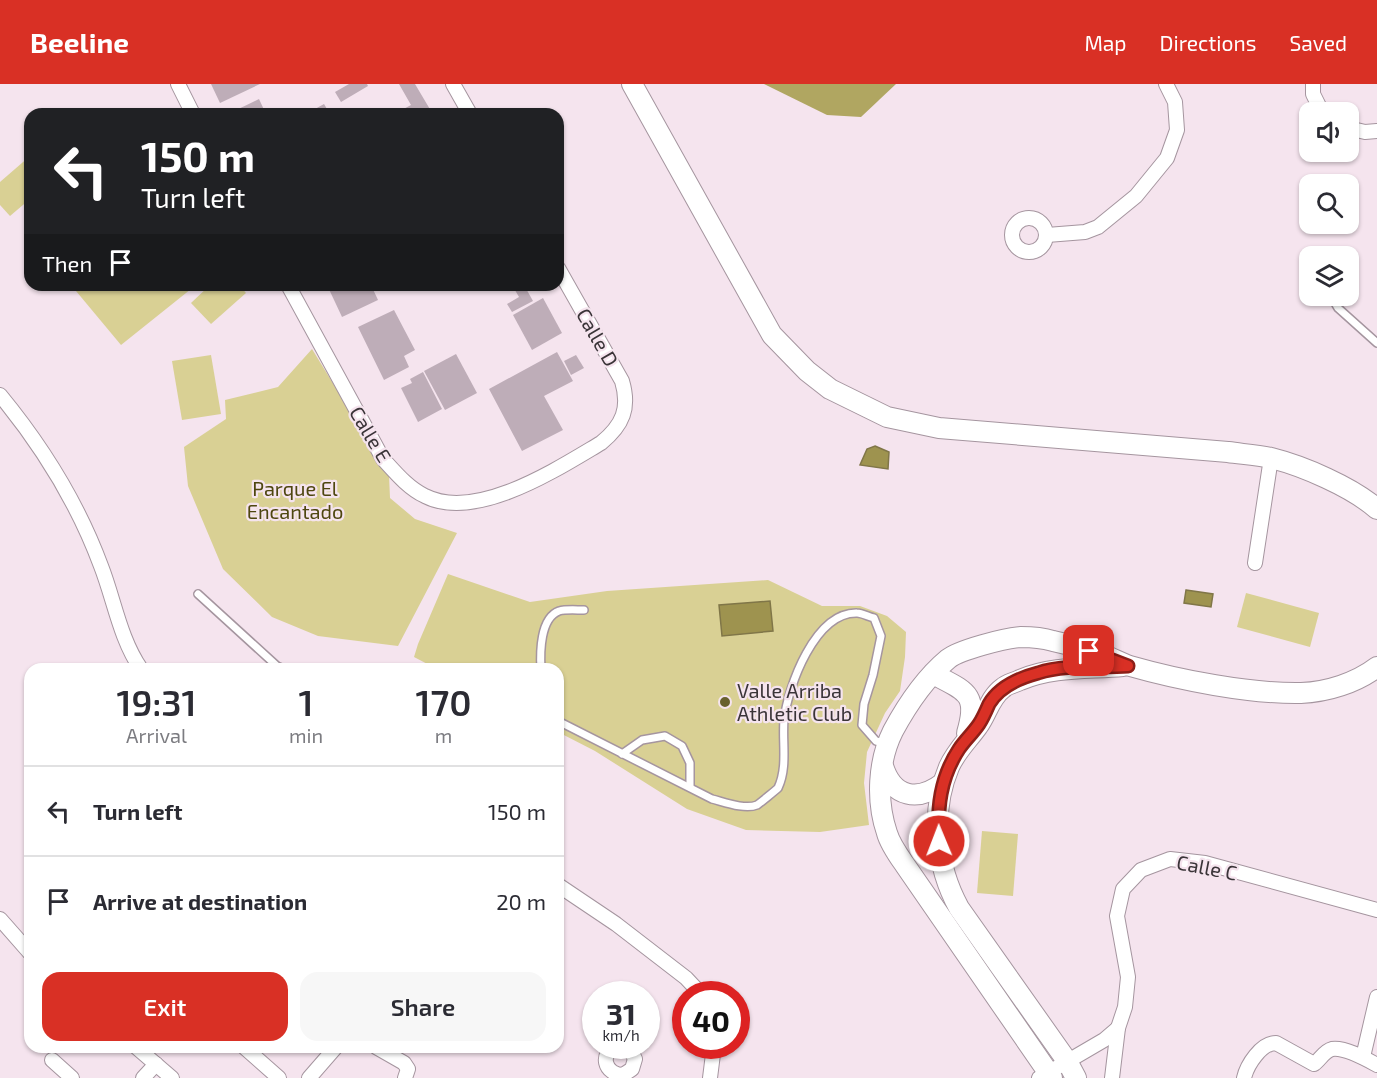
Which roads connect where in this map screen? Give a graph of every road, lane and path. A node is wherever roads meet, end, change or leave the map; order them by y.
1 (180, 84) edge
2 (453, 84) edge
3 (632, 84) edge
4 (1166, 84) edge
5 (1313, 84) edge
6 (1317, 102) edge
7 (190, 108) edge
8 (467, 108) edge
9 (1359, 131) edge
10 (1377, 131) edge
11 (1047, 235) dead end
12 (564, 279) edge
13 (291, 291) edge
14 (1337, 306) edge
15 (1377, 343) edge
16 (0, 395) edge
17 (625, 410) joint
18 (1271, 458) junction
19 (1377, 509) edge
20 (1255, 563) dead end
21 (198, 594) dead end
22 (584, 610) dead end
23 (138, 663) edge
24 (274, 663) edge
25 (541, 663) edge
26 (1128, 666) junction
27 (1377, 667) edge
28 (933, 674) junction
29 (564, 724) edge
30 (964, 741) junction
31 (887, 743) junction
32 (622, 754) junction
33 (882, 763) junction
34 (944, 783) junction
35 (690, 787) junction
36 (564, 889) edge
37 (1377, 910) edge
38 (0, 919) edge
39 (24, 946) edge
40 (689, 981) edge
41 (1377, 997) edge
42 (1118, 1028) junction
43 (143, 1053) edge
44 (251, 1053) edge
45 (331, 1053) edge
46 (386, 1053) edge
47 (1363, 1057) junction
48 (605, 1059) edge
49 (635, 1059) edge
50 (712, 1059) edge
51 (52, 1060) dead end
52 (156, 1064) junction
53 (1377, 1065) edge
54 (1071, 1070) edge
55 (1046, 1076) edge
56 (72, 1078) edge
57 (143, 1078) edge
58 (172, 1078) edge
59 (279, 1078) edge
60 (309, 1078) edge
61 (405, 1078) edge
62 (710, 1078) edge
63 (1112, 1078) edge
64 (1244, 1078) edge

1 - 7 street
2 - 8 street
3 - 18 street
4 - 11 street
5 - 6 street
9 - 10 street
12 - 17 street, Calle D
13 - 17 street, Calle E
14 - 15 lane
16 - 23 street
18 - 19 street
18 - 20 street
21 - 24 lane
22 - 25 lane
26 - 27 street
26 - 28 street
26 - 30 street
28 - 30 street
28 - 31 street
29 - 32 lane
30 - 34 street
31 - 33 street
31 - 35 lane
32 - 35 lane
32 - 35 lane
33 - 34 street
33 - 55 street
34 - 54 street
36 - 40 street
37 - 42 street, Calle C
38 - 39 street
41 - 47 street
42 - 54 street
42 - 63 street, Calle C
43 - 52 street
44 - 59 street
45 - 60 street
46 - 61 street
47 - 53 street
47 - 64 street
48 - 49 street
50 - 62 street
51 - 56 street
52 - 57 street
52 - 58 street
54 - 55 street

